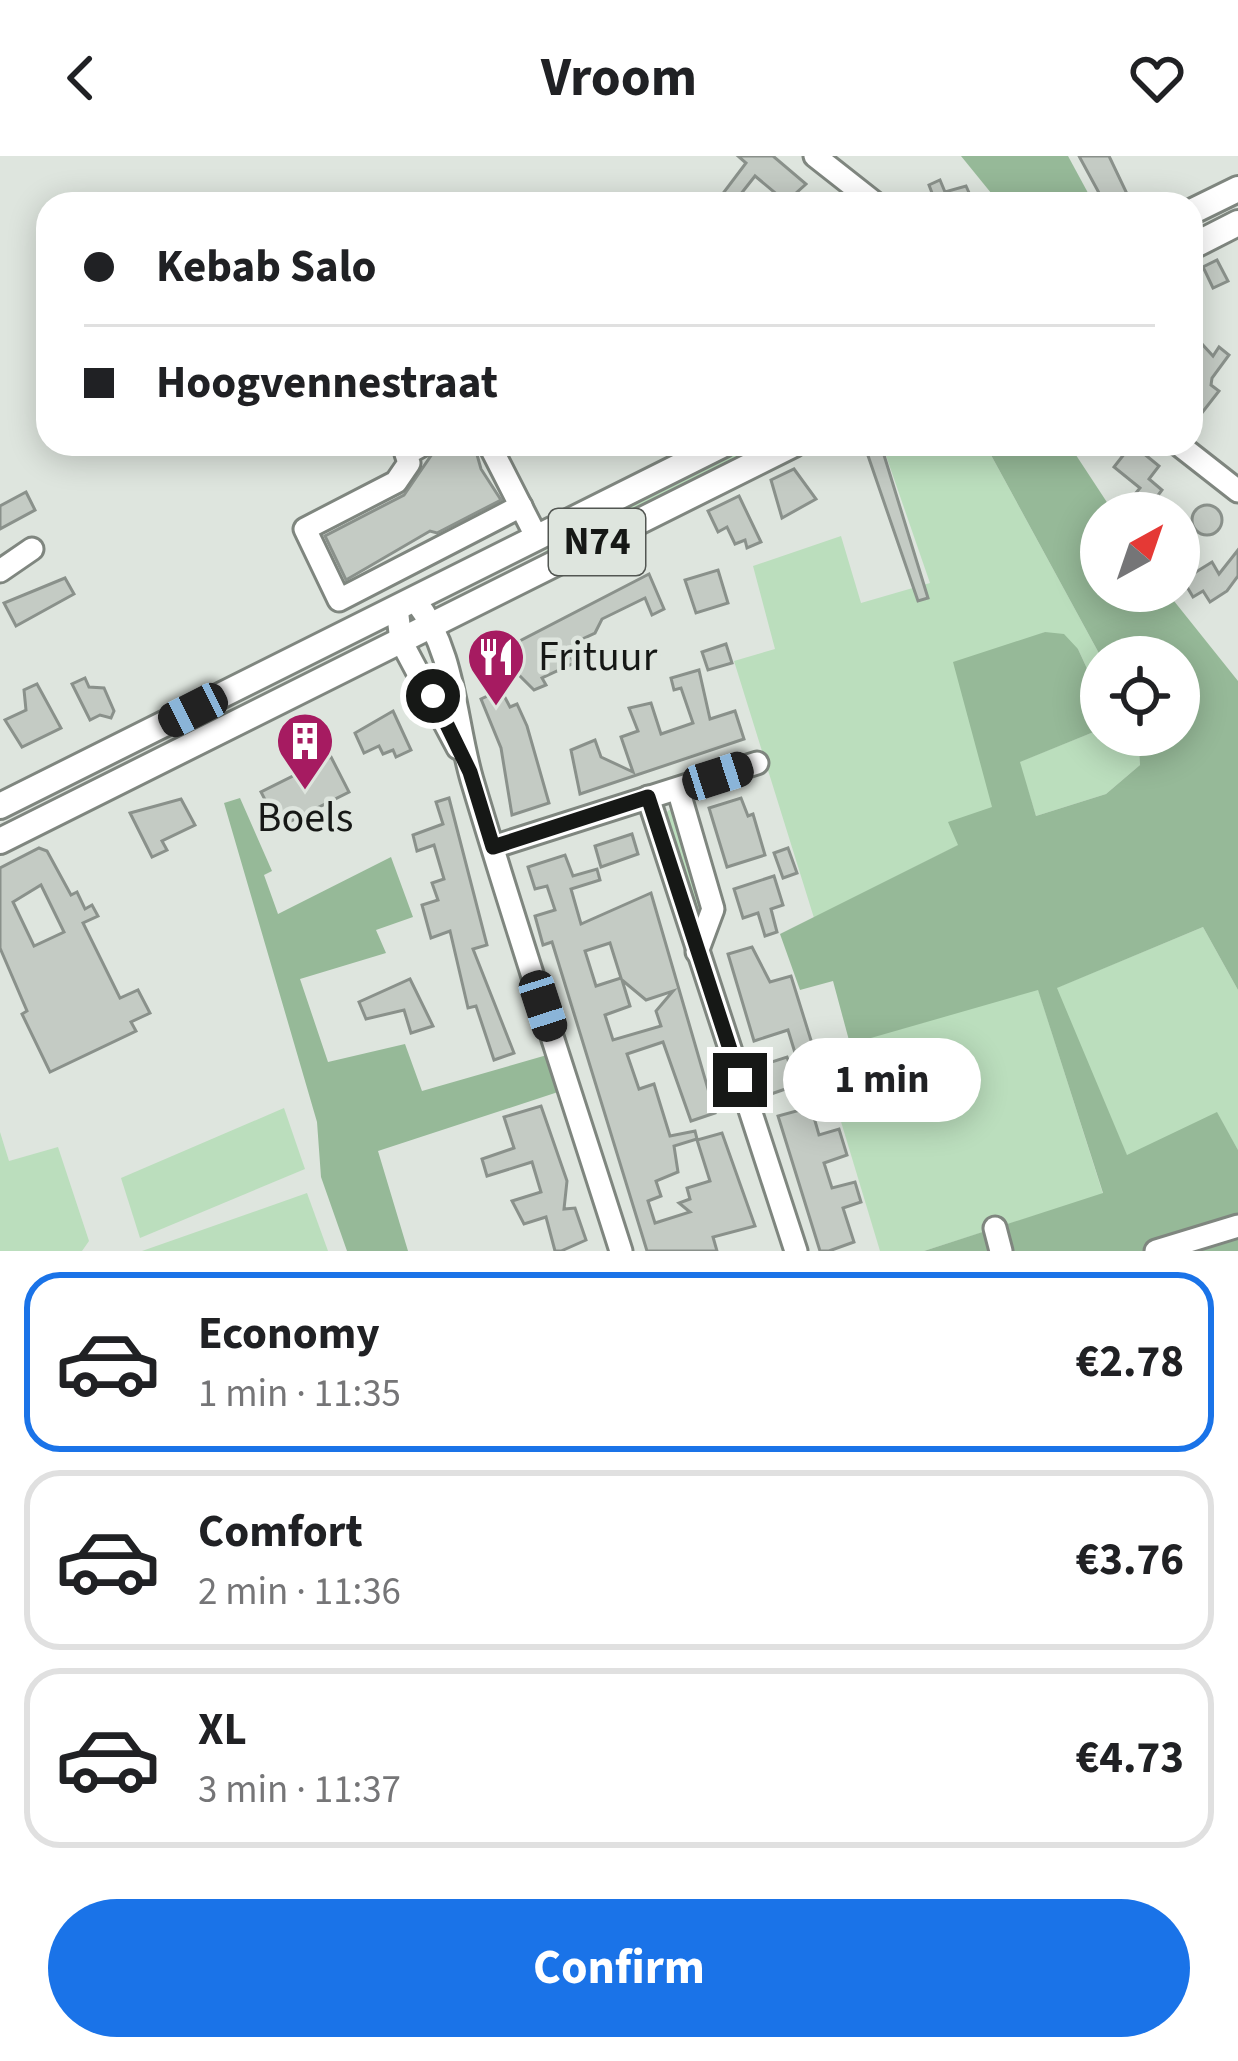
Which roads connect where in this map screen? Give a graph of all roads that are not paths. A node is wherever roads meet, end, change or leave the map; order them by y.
1 (815, 156) edge
2 (1238, 189) edge
3 (860, 192) edge
4 (1203, 206) edge
5 (1238, 223) edge
6 (1203, 241) edge
7 (407, 456) edge
8 (495, 456) edge
9 (700, 456) edge
10 (770, 456) edge
11 (1193, 456) edge
12 (1238, 491) edge
13 (520, 506) junction
14 (537, 538) junction
15 (32, 549) dead end
16 (0, 571) edge
17 (339, 600) junction
18 (406, 604) junction
19 (434, 624) junction
20 (355, 629) junction
21 (401, 641) junction
22 (758, 763) dead end
23 (470, 772) junction
24 (678, 789) junction
25 (648, 797) junction
26 (0, 806) edge
27 (0, 841) edge
28 (493, 847) junction
29 (697, 952) junction
30 (1238, 1226) edge
31 (995, 1228) dead end
32 (621, 1251) edge
33 (796, 1251) edge
34 (1000, 1251) edge
35 (1156, 1251) edge

1 - 3 street
2 - 4 main road
5 - 6 main road
7 - 17 street
8 - 13 street
9 - 14 main road, N74
10 - 19 main road, N74
11 - 12 street
13 - 14 street
13 - 17 street
14 - 18 main road, N74
15 - 16 street
17 - 20 street
18 - 19 street
18 - 20 main road, N74
18 - 21 street
19 - 21 main road, N74
19 - 23 street
20 - 26 main road, N74
21 - 23 street
21 - 27 main road, N74
22 - 24 street
23 - 28 street
24 - 25 street
24 - 29 street
25 - 28 street
25 - 29 street
28 - 32 street
29 - 33 street
30 - 35 street
31 - 34 street

